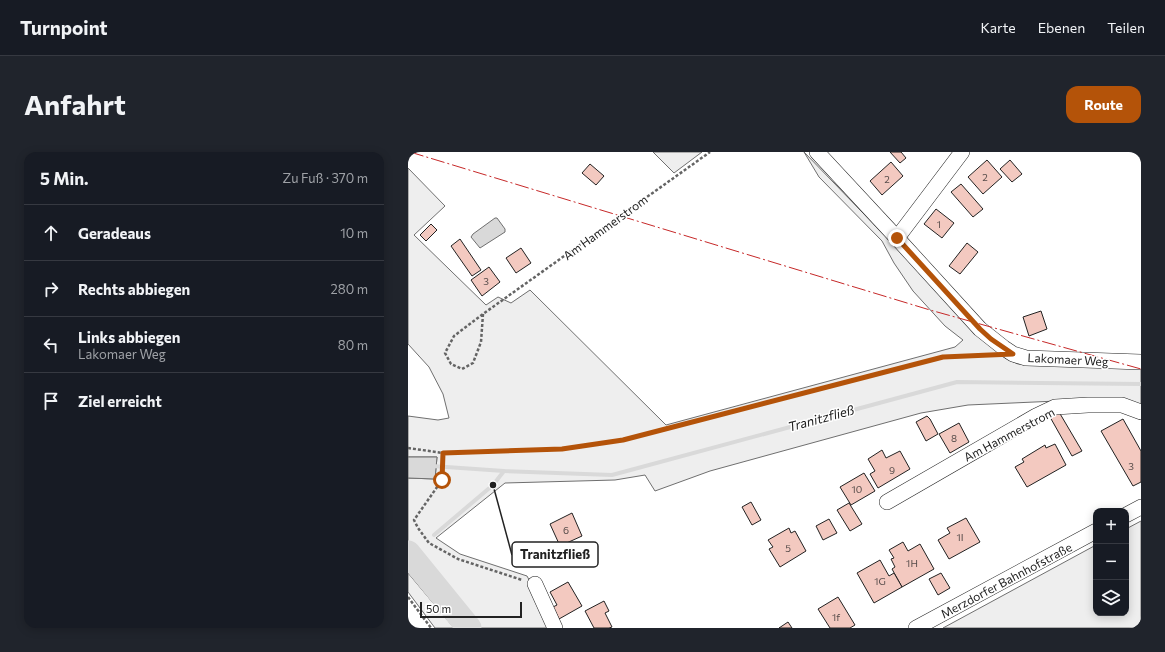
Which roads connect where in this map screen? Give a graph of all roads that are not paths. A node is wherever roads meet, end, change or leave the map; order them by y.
1 (816, 152) edge
2 (962, 152) edge
3 (897, 238) junction
4 (1141, 362) edge
5 (1141, 412) edge
6 (887, 502) dead end
7 (1141, 507) edge
8 (1129, 513) edge
9 (1093, 533) edge
10 (535, 584) road end
11 (555, 628) edge
12 (916, 628) edge

1 - 3 street, Lakomaer Weg
2 - 3 street
3 - 4 street, Lakomaer Weg
5 - 6 street, Am Hammerstrom
7 - 8 street
9 - 12 street, Merzdorfer Bahnhofstraße
10 - 11 street

